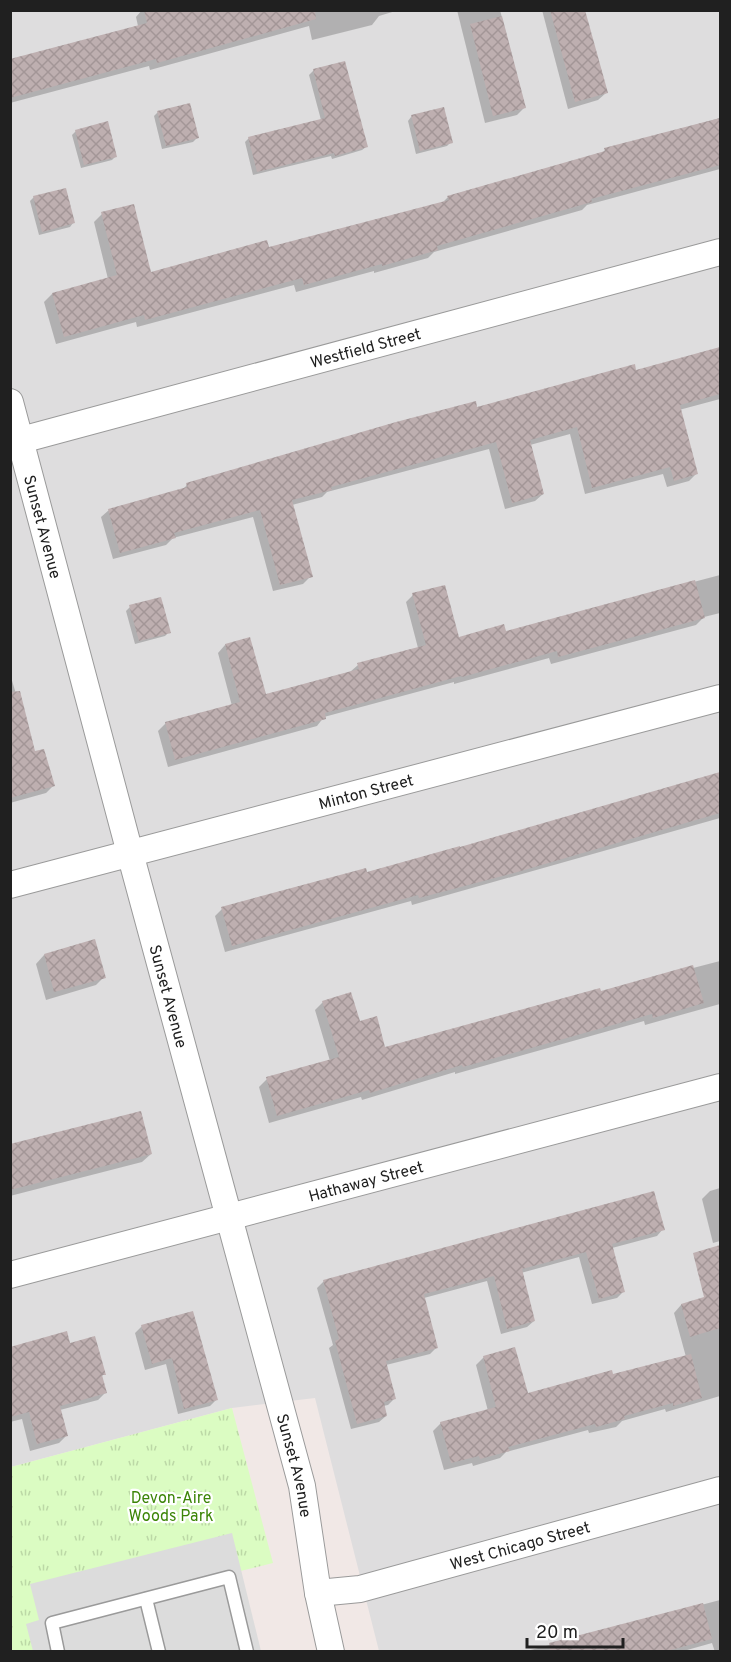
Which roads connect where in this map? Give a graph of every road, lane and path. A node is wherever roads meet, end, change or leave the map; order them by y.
1 (720, 252) edge
2 (10, 402) edge
3 (16, 441) edge
4 (720, 698) edge
5 (130, 853) junction
6 (10, 885) edge
7 (720, 1087) edge
8 (229, 1218) junction
9 (10, 1275) edge
10 (720, 1490) edge
11 (318, 1593) junction
12 (146, 1599) junction
13 (58, 1652) edge
14 (159, 1652) edge
15 (247, 1652) edge
16 (331, 1652) edge

1 - 3 street, Westfield Street
2 - 3 street, Sunset Avenue
3 - 5 street, Sunset Avenue
4 - 5 street, Minton Street
5 - 6 street, Minton Street
5 - 8 street, Sunset Avenue
7 - 8 street, Hathaway Street
8 - 9 street, Hathaway Street
8 - 11 street, Sunset Avenue
10 - 11 street, West Chicago Street
11 - 16 street, Sunset Avenue
12 - 13 lane
12 - 14 lane
12 - 15 lane

